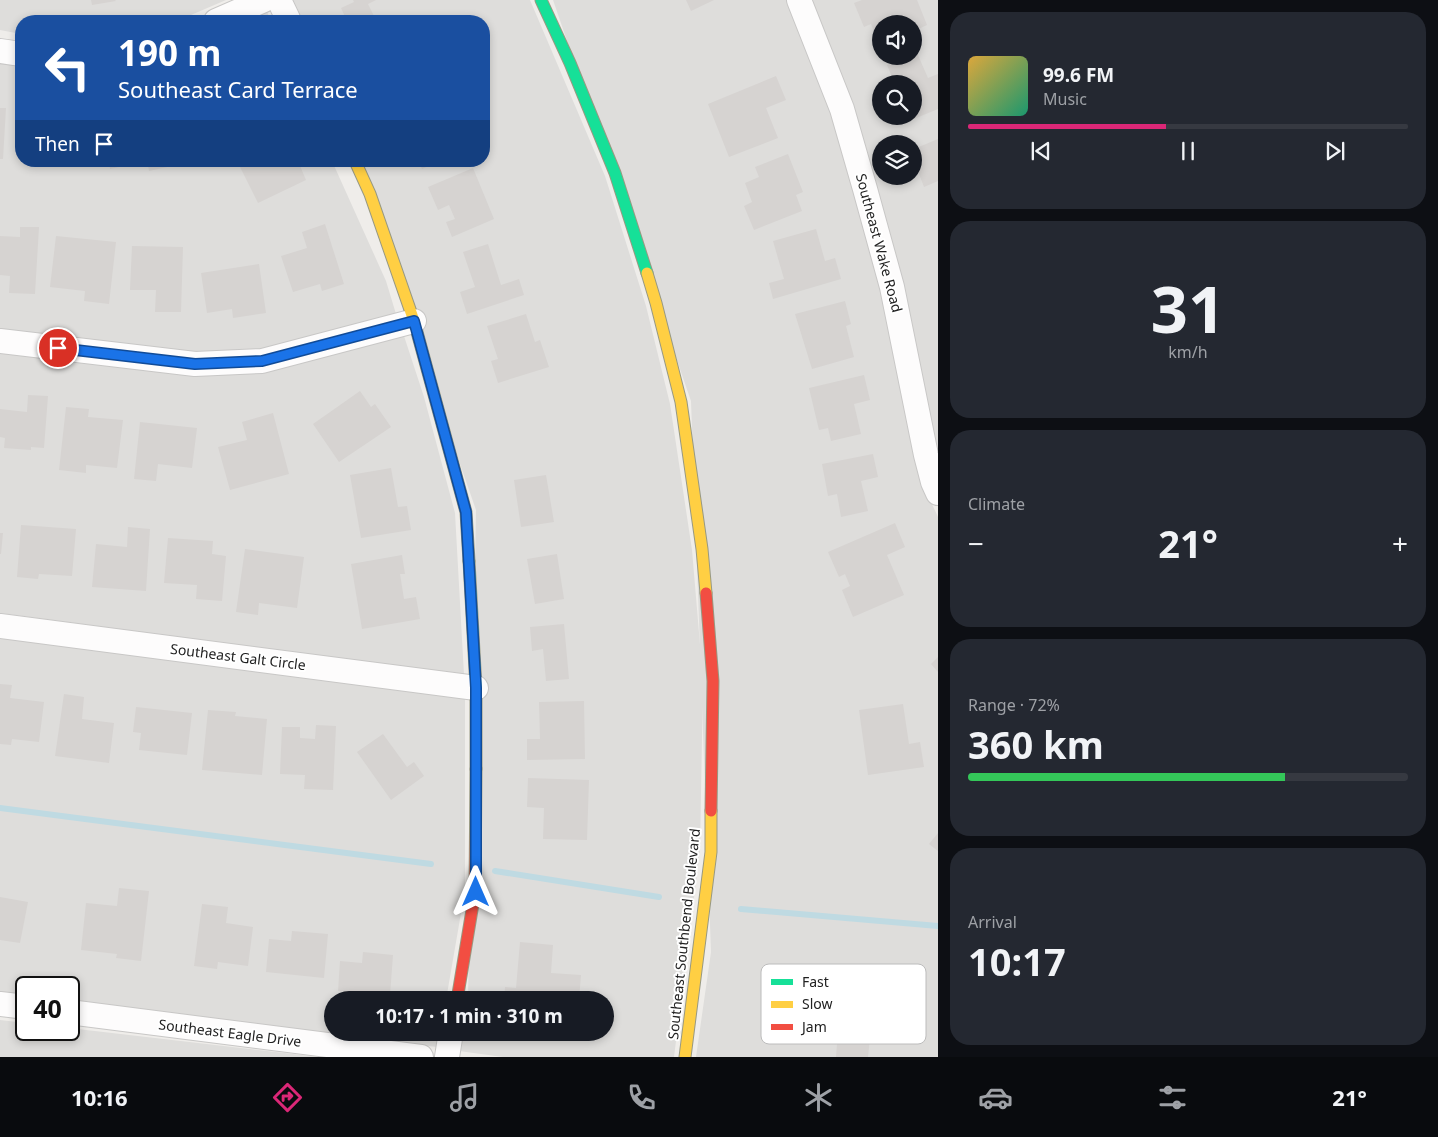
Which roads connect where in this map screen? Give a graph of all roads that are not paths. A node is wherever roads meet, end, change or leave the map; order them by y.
1 (264, 0) edge
2 (279, 0) edge
3 (541, 0) edge
4 (798, 0) edge
5 (230, 15) edge
6 (286, 15) edge
7 (0, 51) edge
8 (15, 53) edge
9 (358, 167) edge
10 (414, 321) junction
11 (0, 341) edge
12 (938, 493) edge
13 (0, 626) edge
14 (476, 688) junction
15 (459, 991) edge
16 (0, 1004) edge
17 (15, 1006) edge
18 (80, 1013) edge
19 (450, 1041) edge
20 (421, 1057) edge
21 (447, 1057) edge
22 (685, 1057) edge

1 - 5 street
2 - 6 street
3 - 22 street, Southeast Southbend Boulevard
4 - 12 street, Southeast Wake Road
7 - 8 street
9 - 10 street
10 - 11 street
10 - 14 street
13 - 14 street, Southeast Galt Circle
14 - 15 street
16 - 17 street
18 - 20 street, Southeast Eagle Drive
19 - 21 street

